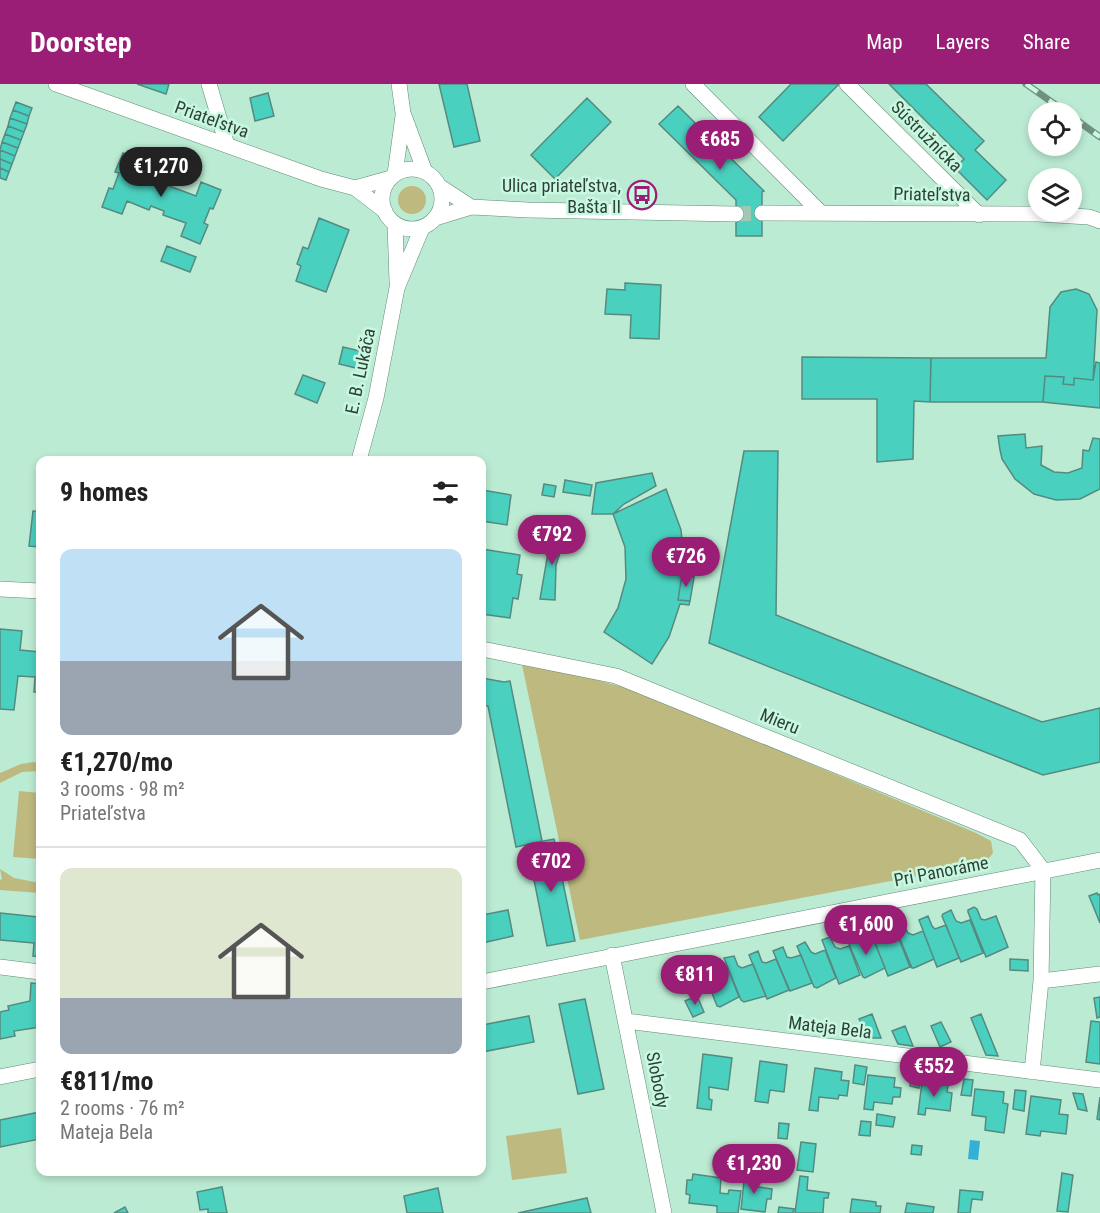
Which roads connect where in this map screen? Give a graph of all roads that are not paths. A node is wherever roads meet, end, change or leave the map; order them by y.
1 (56, 84) edge
2 (209, 84) edge
3 (399, 84) edge
4 (693, 84) edge
5 (847, 84) edge
6 (403, 113) junction
7 (227, 145) junction
8 (425, 172) junction
9 (393, 176) junction
10 (439, 186) junction
11 (355, 188) junction
12 (471, 207) junction
13 (385, 211) junction
14 (819, 212) junction
15 (736, 213) tunnel mouth
16 (762, 213) tunnel mouth
17 (979, 215) junction
18 (435, 218) junction
19 (1100, 221) edge
20 (395, 224) junction
21 (422, 228) junction
22 (397, 288) junction
23 (360, 456) edge
24 (0, 589) edge
25 (36, 591) edge
26 (486, 650) edge
27 (1100, 860) edge
28 (1043, 870) junction
29 (612, 956) junction
30 (0, 967) edge
31 (36, 972) edge
32 (1100, 974) edge
33 (486, 981) edge
34 (1041, 981) junction
35 (626, 1021) junction
36 (36, 1070) edge
37 (1032, 1072) junction
38 (0, 1077) edge
39 (1100, 1080) edge
40 (664, 1213) edge

1 - 7 street, Priateľstva
2 - 7 street
3 - 6 street
4 - 14 street
5 - 17 street, Sústružnícka
6 - 8 street
6 - 9 street
7 - 11 street, Priateľstva
8 - 9 street
8 - 10 street
9 - 11 street
9 - 13 street
10 - 12 street
10 - 18 street
11 - 13 street, Priateľstva
12 - 15 street
12 - 18 street
13 - 20 street
14 - 16 street, Priateľstva
14 - 17 street, Priateľstva
17 - 19 street, Priateľstva
18 - 21 street
20 - 21 street
20 - 22 street, E. B. Lukáča
21 - 22 street, E. B. Lukáča
22 - 23 street, E. B. Lukáča
24 - 25 street
26 - 28 street, Mieru
27 - 28 street, Pri Panoráme
28 - 29 street, Pri Panoráme
28 - 34 street
29 - 33 street, Pri Panoráme
29 - 35 street, Slobody
30 - 31 street
32 - 34 street
34 - 37 street
35 - 37 street, Mateja Bela
35 - 40 street, Slobody
36 - 38 street
37 - 39 street, Mateja Bela

